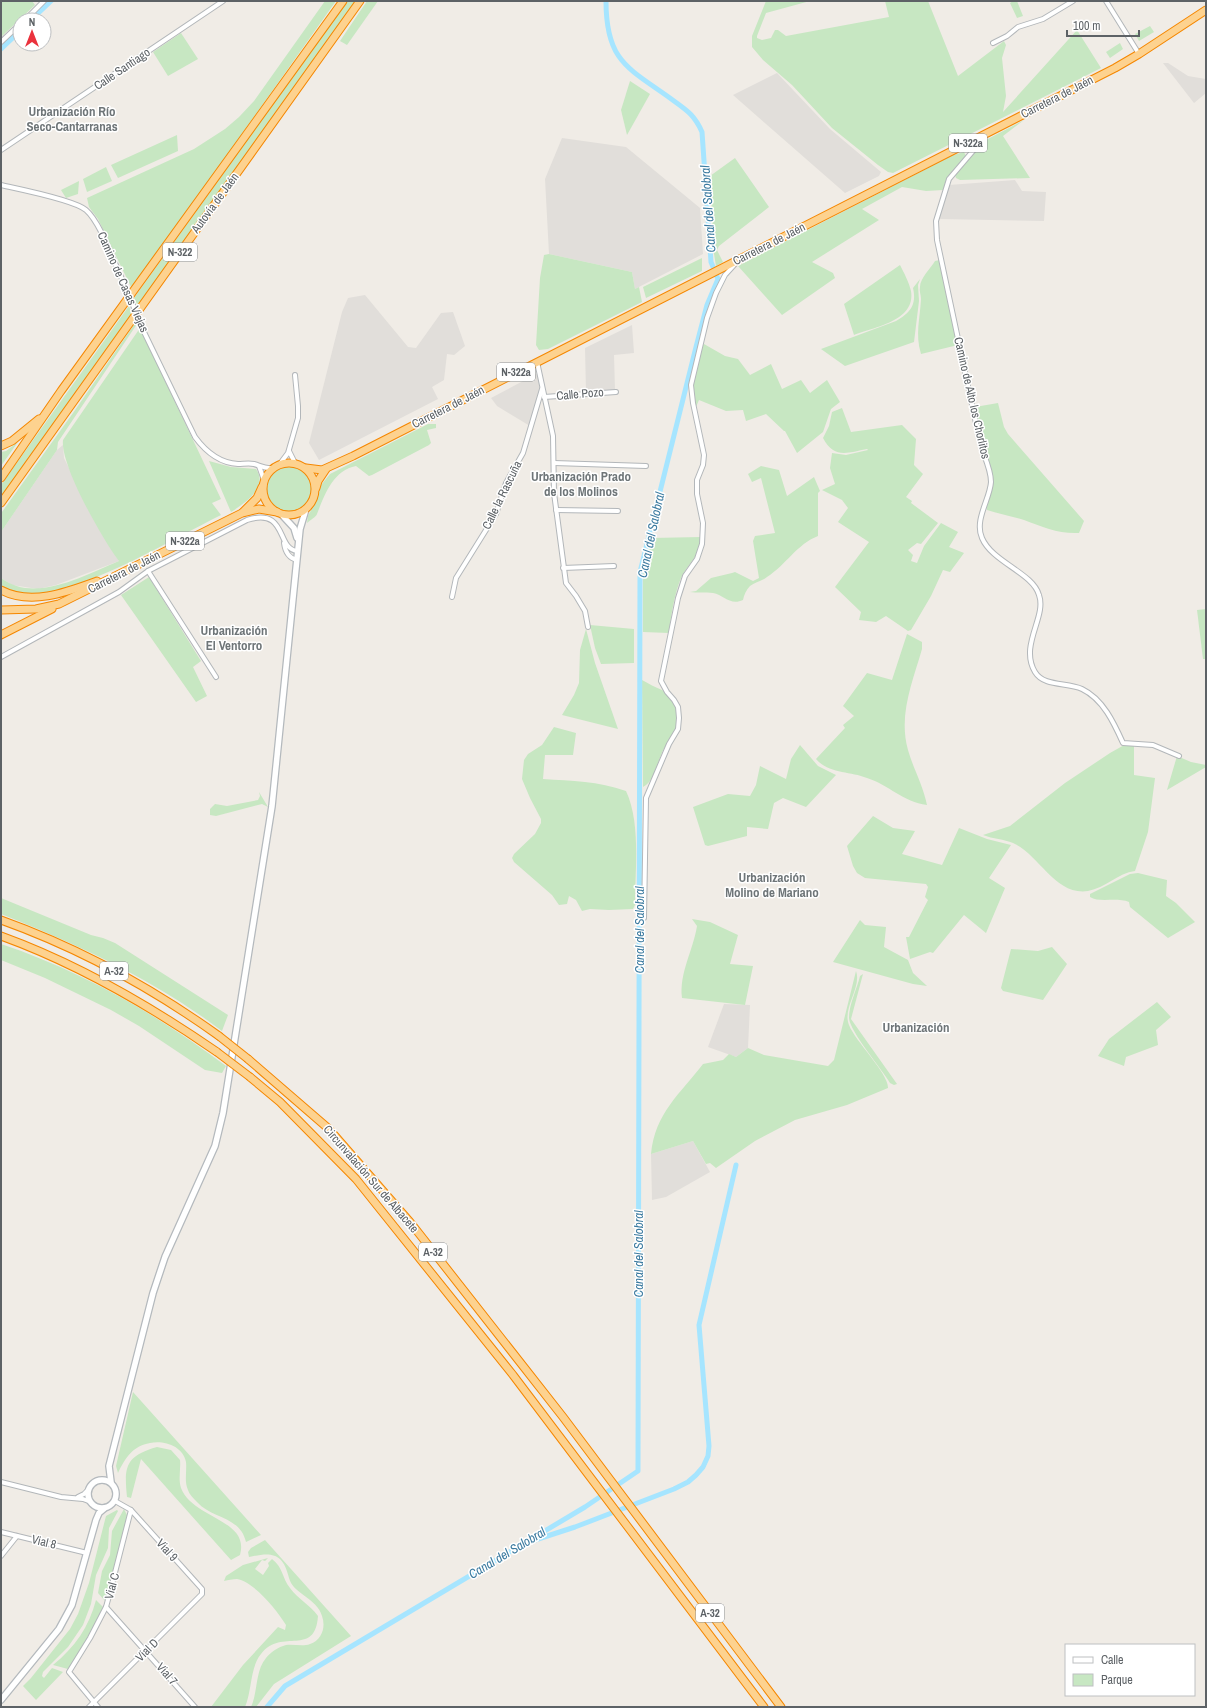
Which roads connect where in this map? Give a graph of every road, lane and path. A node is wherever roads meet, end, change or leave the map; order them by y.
1 (44, 1) edge
2 (224, 1) edge
3 (343, 1) edge
4 (360, 1) edge
5 (1073, 1) edge
6 (1106, 1) edge
7 (1206, 10) edge
8 (32, 12) edge
9 (12, 32) edge
10 (1, 42) edge
11 (993, 43) dead end
12 (1139, 54) junction
13 (996, 129) junction
14 (1, 150) edge
15 (1, 185) edge
16 (737, 261) junction
17 (537, 362) junction
18 (295, 375) dead end
19 (542, 388) junction
20 (61, 391) junction
21 (616, 392) dead end
22 (544, 397) junction
23 (1, 446) edge
24 (288, 449) junction
25 (295, 463) junction
26 (554, 463) junction
27 (259, 466) junction
28 (646, 466) dead end
29 (276, 467) junction
30 (306, 468) junction
31 (326, 469) junction
32 (1, 478) edge
33 (264, 482) junction
34 (316, 492) junction
35 (1, 503) edge
36 (306, 509) junction
37 (556, 510) junction
38 (618, 511) dead end
39 (242, 513) junction
40 (279, 513) junction
41 (283, 536) junction
42 (298, 543) junction
43 (297, 551) junction
44 (297, 560) junction
45 (614, 566) dead end
46 (563, 568) junction
47 (127, 570) junction
48 (148, 571) junction
49 (1, 590) edge
50 (452, 597) dead end
51 (70, 599) junction
52 (1, 610) edge
53 (588, 628) dead end
54 (1, 635) edge
55 (1, 657) edge
56 (216, 677) dead end
57 (1180, 756) dead end
58 (644, 918) dead end
59 (1, 920) edge
60 (1, 936) edge
61 (109, 1466) junction
62 (97, 1480) junction
63 (1, 1482) edge
64 (111, 1482) junction
65 (88, 1490) junction
66 (76, 1498) junction
67 (115, 1501) junction
68 (91, 1503) junction
69 (105, 1508) junction
70 (131, 1510) junction
71 (95, 1524) junction
72 (1, 1532) edge
73 (17, 1536) junction
74 (88, 1553) junction
75 (1, 1556) edge
76 (203, 1591) joint
77 (106, 1606) junction
78 (146, 1651) junction
79 (1, 1700) edge
80 (94, 1702) junction
81 (88, 1707) edge
82 (98, 1707) edge
83 (196, 1707) edge
84 (764, 1707) edge
85 (781, 1707) edge

1 - 8 street
2 - 14 street, Calle Santiago
3 - 20 highway, Autovía de Jaén / N-322
4 - 35 highway, Autovía de Jaén / N-322
5 - 11 street
6 - 12 street
7 - 12 highway, Carretera de Jaén / N-322a
9 - 10 street
12 - 13 highway, Carretera de Jaén / N-322a
13 - 16 highway, Carretera de Jaén / N-322a
13 - 57 street, Camino de Alto los Chorlitos
15 - 27 street, Camino de Casas Viejas, bridge
16 - 17 highway, Carretera de Jaén / N-322a
16 - 58 street
17 - 19 street
17 - 31 highway, Carretera de Jaén / N-322a
18 - 24 street
19 - 22 street
19 - 50 street, Calle la Rascuña
20 - 23 highway
20 - 32 highway, Autovía de Jaén / N-322
21 - 22 street, Calle Pozo
22 - 26 street
24 - 25 street
24 - 29 street
25 - 29 highway
25 - 30 highway, N-322a
26 - 28 street
26 - 37 street
27 - 29 street, Camino de Casas Viejas
27 - 33 street
29 - 33 highway, N-322a
30 - 31 highway, Carretera de Jaén / N-322a
30 - 34 highway
31 - 34 highway
33 - 39 highway, Carretera de Jaén / N-322a
33 - 40 highway
34 - 36 highway
36 - 40 highway, N-322a
36 - 42 street
37 - 38 street
37 - 46 street
39 - 40 highway, Carretera de Jaén / N-322a
39 - 47 highway, Carretera de Jaén / N-322a
40 - 42 street
41 - 43 street
41 - 44 street
41 - 48 street
42 - 43 street
43 - 44 street
44 - 61 street
45 - 46 street
46 - 53 street
47 - 49 highway
47 - 51 highway, Carretera de Jaén / N-322a
48 - 55 street
48 - 56 street
51 - 52 highway
51 - 54 highway
59 - 85 highway, Circunvalación Sur de Albacete / A-32, bridge
60 - 84 highway, Circunvalación Sur de Albacete / A-32, bridge
61 - 62 street
61 - 64 street
62 - 64 street
62 - 65 street
63 - 66 street
64 - 67 street
65 - 66 street
65 - 68 street
66 - 68 street
67 - 69 street
67 - 70 street
68 - 69 street
68 - 71 street
69 - 71 street
70 - 76 street, Vial 9
70 - 77 street, Vial C
71 - 74 street
72 - 73 street, Vial 8
73 - 74 street, Vial 8
73 - 75 street
74 - 79 street
76 - 78 street, Vial D
77 - 78 street, Vial 7
77 - 80 street, Vial C
78 - 80 street, Vial D
78 - 83 street, Vial 7
80 - 81 street, Vial D
80 - 82 street

